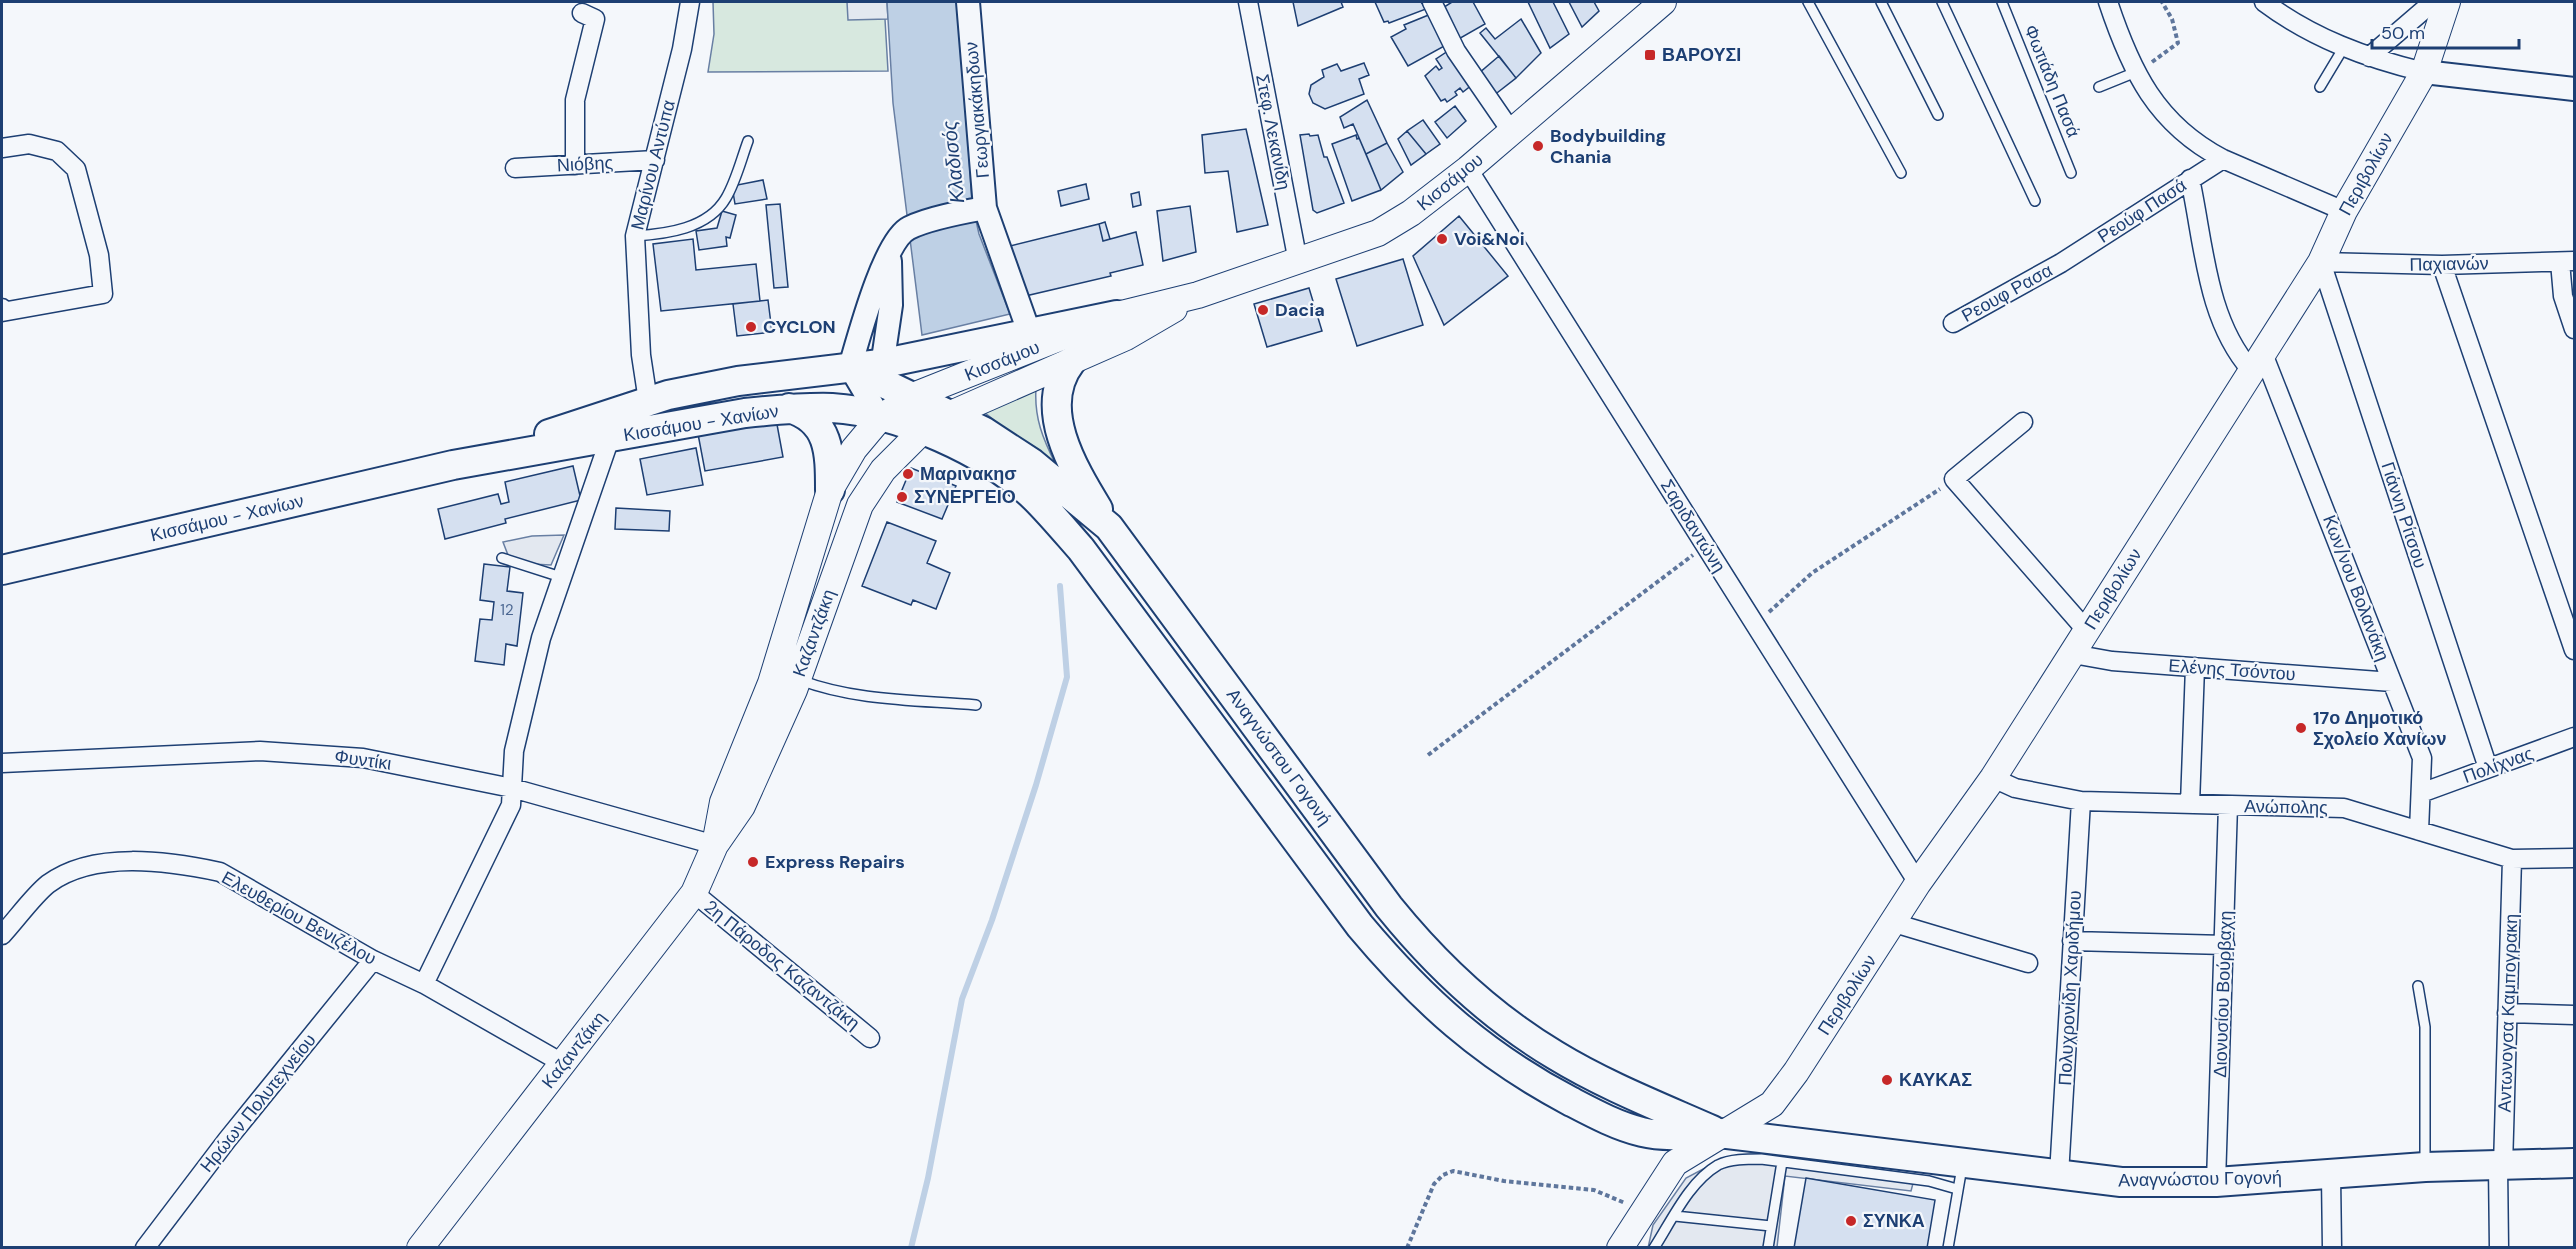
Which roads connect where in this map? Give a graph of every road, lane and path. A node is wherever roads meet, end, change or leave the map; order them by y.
1 (690, 2) edge
2 (968, 2) edge
3 (1248, 2) edge
4 (1431, 2) edge
5 (1663, 2) edge
6 (1808, 2) edge
7 (1881, 2) edge
8 (1942, 2) edge
9 (2002, 2) edge
10 (2108, 2) edge
11 (2162, 2) edge
12 (2433, 2) edge
13 (2448, 2) edge
14 (2271, 3) edge
15 (582, 13) dead end
16 (2344, 47) junction
17 (2369, 57) junction
18 (2133, 66) junction
19 (2424, 72) junction
20 (2099, 87) dead end
21 (2320, 87) dead end
22 (2574, 89) edge
23 (1938, 115) dead end
24 (1511, 131) junction
25 (748, 141) dead end
26 (2, 148) edge
27 (2223, 159) junction
28 (655, 160) junction
29 (575, 165) junction
30 (515, 168) dead end
31 (1468, 169) junction
32 (1901, 173) dead end
33 (2072, 173) dead end
34 (2190, 179) junction
35 (2035, 201) dead end
36 (980, 209) junction
37 (2344, 211) junction
38 (635, 236) junction
39 (889, 257) junction
40 (1298, 262) junction
41 (2321, 262) junction
42 (2567, 262) edge
43 (2061, 263) joint
44 (2442, 265) junction
45 (1198, 295) junction
46 (2, 308) edge
47 (1117, 315) junction
48 (1953, 323) dead end
49 (2574, 329) edge
50 (1029, 332) junction
51 (2257, 360) junction
52 (1071, 362) junction
53 (850, 368) junction
54 (880, 372) junction
55 (913, 396) junction
56 (648, 401) junction
57 (789, 408) junction
58 (951, 414) junction
59 (880, 418) junction
60 (2023, 422) dead end
61 (608, 427) junction
62 (923, 430) junction
63 (1954, 479) junction
64 (830, 490) junction
65 (1109, 527) junction
66 (1706, 546) junction
67 (502, 558) dead end
68 (2, 570) edge
69 (561, 577) junction
70 (1755, 624) junction
71 (2087, 631) junction
72 (2574, 650) edge
73 (2073, 654) junction
74 (2195, 667) junction
75 (798, 679) junction
76 (2392, 682) junction
77 (976, 705) dead end
78 (2574, 737) edge
79 (1428, 755) dead end
80 (2, 763) edge
81 (2488, 768) junction
82 (1993, 778) junction
83 (512, 788) junction
84 (2421, 793) junction
85 (2080, 801) junction
86 (2190, 804) junction
87 (2228, 806) junction
88 (2420, 831) junction
89 (715, 845) junction
90 (2574, 858) edge
91 (2512, 859) junction
92 (1918, 883) junction
93 (694, 893) junction
94 (1894, 923) junction
95 (2, 935) edge
96 (2072, 941) junction
97 (2225, 945) junction
98 (374, 960) junction
99 (2028, 963) dead end
100 (424, 984) junction
101 (2418, 986) dead end
102 (2507, 1014) junction
103 (2574, 1015) edge
104 (870, 1038) dead end
105 (564, 1064) junction
106 (1719, 1134) junction
107 (1782, 1162) junction
108 (2574, 1163) edge
109 (2501, 1166) junction
110 (2425, 1167) junction
111 (1960, 1175) junction
112 (2060, 1175) junction
113 (2331, 1176) junction
114 (2216, 1182) junction
115 (1642, 1211) junction
116 (1675, 1216) junction
117 (1771, 1226) junction
118 (1622, 1246) edge
119 (145, 1248) edge
120 (420, 1248) edge
121 (1407, 1248) edge
122 (1654, 1248) edge
123 (1768, 1248) edge
124 (1948, 1248) edge
125 (2332, 1248) edge
126 (2499, 1248) edge

1 - 28 street, Μαρίνου Αντύπα
2 - 36 street, Γεωργιακάκηδων
3 - 40 street, Στεφ. Λεκανίδη
4 - 24 street
5 - 24 main road, Κισσάμου
6 - 32 lane
7 - 23 lane
8 - 35 lane
9 - 33 lane, Φωτιάδη Πασά
10 - 18 street
11 - 18 path
12 - 17 street
13 - 19 main road, Περιβολίων
14 - 16 street
15 - 29 street
16 - 17 street
16 - 21 lane
17 - 19 street
18 - 20 lane
18 - 27 street
19 - 22 street
19 - 37 main road, Περιβολίων
24 - 31 main road, Κισσάμου
25 - 38 lane
26 - 46 street
27 - 34 street, Ρεούφ Πασά
27 - 37 street
28 - 29 street, Νιόβης
28 - 38 street, Μαρίνου Αντύπα
29 - 30 street, Νιόβης
31 - 40 main road, Κισσάμου
31 - 66 street, Σαριδαντώνη
34 - 43 street, Ρεούφ Πασά
34 - 51 street, Κων/νου Βολανάκη
36 - 39 street
36 - 50 street, Γεωργιακάκηδων
37 - 41 main road, Περιβολίων
38 - 56 street, Μαρίνου Αντύπα
39 - 53 street
39 - 54 street
40 - 45 main road, Κισσάμου
41 - 44 street, Παχιανών
41 - 51 main road, Περιβολίων
41 - 81 street, Γιάννη Ρίτσου
42 - 44 street, Παχιανών
42 - 49 street
43 - 48 street, Ρεουφ Ρασα
44 - 72 street
45 - 47 main road, Κισσάμου
45 - 52 main road, Κισσάμου
47 - 50 main road, Κισσάμου - Χανίων
47 - 55 main road, Κισσάμου
50 - 54 main road, Κισσάμου - Χανίων
51 - 71 main road, Περιβολίων
51 - 76 street, Κων/νου Βολανάκη
52 - 58 main road, Κισσάμου
52 - 65 main road
53 - 54 main road, Κισσάμου - Χανίων
53 - 56 main road, Κισσάμου - Χανίων
53 - 59 street
54 - 55 main road, Αναγνώστου Γογονή
54 - 59 street
55 - 58 main road, Αναγνώστου Γογονή
55 - 59 main road, Κισσάμου
56 - 61 main road, Κισσάμου - Χανίων
57 - 59 main road, Κισσάμου - Χανίων
57 - 61 main road, Κισσάμου - Χανίων
57 - 64 main road
58 - 62 main road, Κισσάμου
58 - 65 main road, Αναγνώστου Γογονή
59 - 62 main road, Κισσάμου - Χανίων
59 - 64 main road, Καζαντζάκη
60 - 63 street
61 - 68 main road, Κισσάμου - Χανίων
61 - 69 street
62 - 75 main road, Καζαντζάκη
62 - 106 main road, Αναγνώστου Γογονή
63 - 70 path
63 - 71 street
64 - 89 main road, Καζαντζάκη
65 - 106 main road, Αναγνώστου Γογονή
66 - 70 street, Σαριδαντώνη
66 - 79 path
67 - 69 lane
69 - 83 street
70 - 92 street, Σαριδαντώνη
71 - 73 main road, Περιβολίων
73 - 74 street, Ελένης Τσόντου
73 - 82 main road, Περιβολίων
74 - 76 street, Ελένης Τσόντου
74 - 86 street
75 - 77 lane
75 - 89 main road, Καζαντζάκη
76 - 84 street, Κων/νου Βολανάκη
78 - 81 street, Πολίχνας
80 - 83 street, Φυντίκι
81 - 84 street, Πολίχνας
82 - 85 street, Ανώπολης
82 - 92 main road, Περιβολίων
83 - 89 street, Φυντίκι
83 - 100 street
84 - 88 street, Κων/νου Βολανάκη
85 - 86 street, Ανώπολης
85 - 96 street, Πολυχρονίδη Χαριδήμου
86 - 87 street, Ανώπολης
87 - 88 street, Ανώπολης
87 - 97 street, Διονυσίου Βούρβαχη
88 - 91 street, Ανώπολης
89 - 93 main road, Καζαντζάκη
90 - 91 street, Ανώπολης
91 - 102 street, Αντωνογσα Καμπογρακη
92 - 94 main road, Περιβολίων
93 - 104 street, 2η Πάροδος Καζαντζάκη
93 - 105 main road, Καζαντζάκη
94 - 99 street
94 - 106 main road, Περιβολίων
95 - 98 street, Ελευθερίου Βενιζέλου
96 - 97 street
96 - 112 street, Πολυχρονίδη Χαριδήμου
97 - 114 street, Διονυσίου Βούρβαχη
98 - 100 street, Ελευθερίου Βενιζέλου
98 - 119 street, Ηρώων Πολυτεχνείου
100 - 105 street, Ελευθερίου Βενιζέλου
101 - 110 lane
102 - 103 street
102 - 109 street, Αντωνογσα Καμπογρακη
105 - 120 main road, Καζαντζάκη
106 - 111 main road, Αναγνώστου Γογονή
106 - 115 main road, Περιβολίων
107 - 111 lane
107 - 116 lane
107 - 117 lane
108 - 109 main road, Αναγνώστου Γογονή
109 - 110 main road, Αναγνώστου Γογονή
109 - 126 street, Αντωνογσα Καμπογρακη
110 - 113 main road, Αναγνώστου Γογονή
111 - 112 main road, Αναγνώστου Γογονή
111 - 124 lane
112 - 114 main road, Αναγνώστου Γογονή
113 - 114 main road, Αναγνώστου Γογονή
113 - 125 street
115 - 118 main road, Περιβολίων
115 - 121 path
116 - 117 lane
116 - 122 lane
117 - 123 lane

